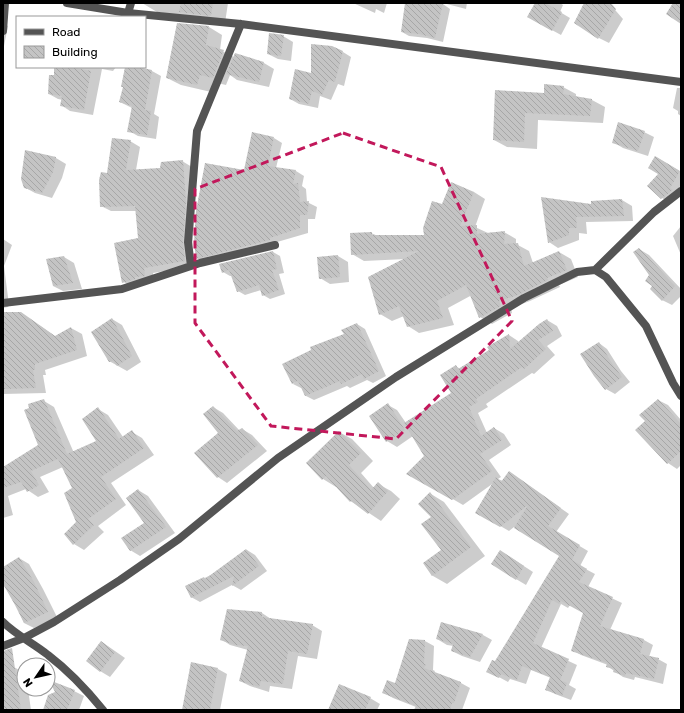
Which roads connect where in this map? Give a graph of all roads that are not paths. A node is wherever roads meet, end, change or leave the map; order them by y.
1 (5, 3) edge
2 (67, 3) edge
3 (131, 3) edge
4 (128, 13) junction
5 (241, 24) junction
6 (3, 31) edge
7 (681, 82) edge
8 (681, 191) edge
9 (275, 245) dead end
10 (191, 266) junction
11 (595, 270) junction
12 (3, 303) edge
13 (681, 396) edge
14 (3, 622) edge
15 (24, 638) junction
16 (3, 646) edge
17 (102, 710) edge

1 - 6 street
2 - 4 street
3 - 4 street
4 - 5 street
5 - 7 street
5 - 10 street
8 - 11 street
9 - 10 street
10 - 12 street
11 - 13 street
11 - 15 street
14 - 15 street
15 - 16 street
15 - 17 street

